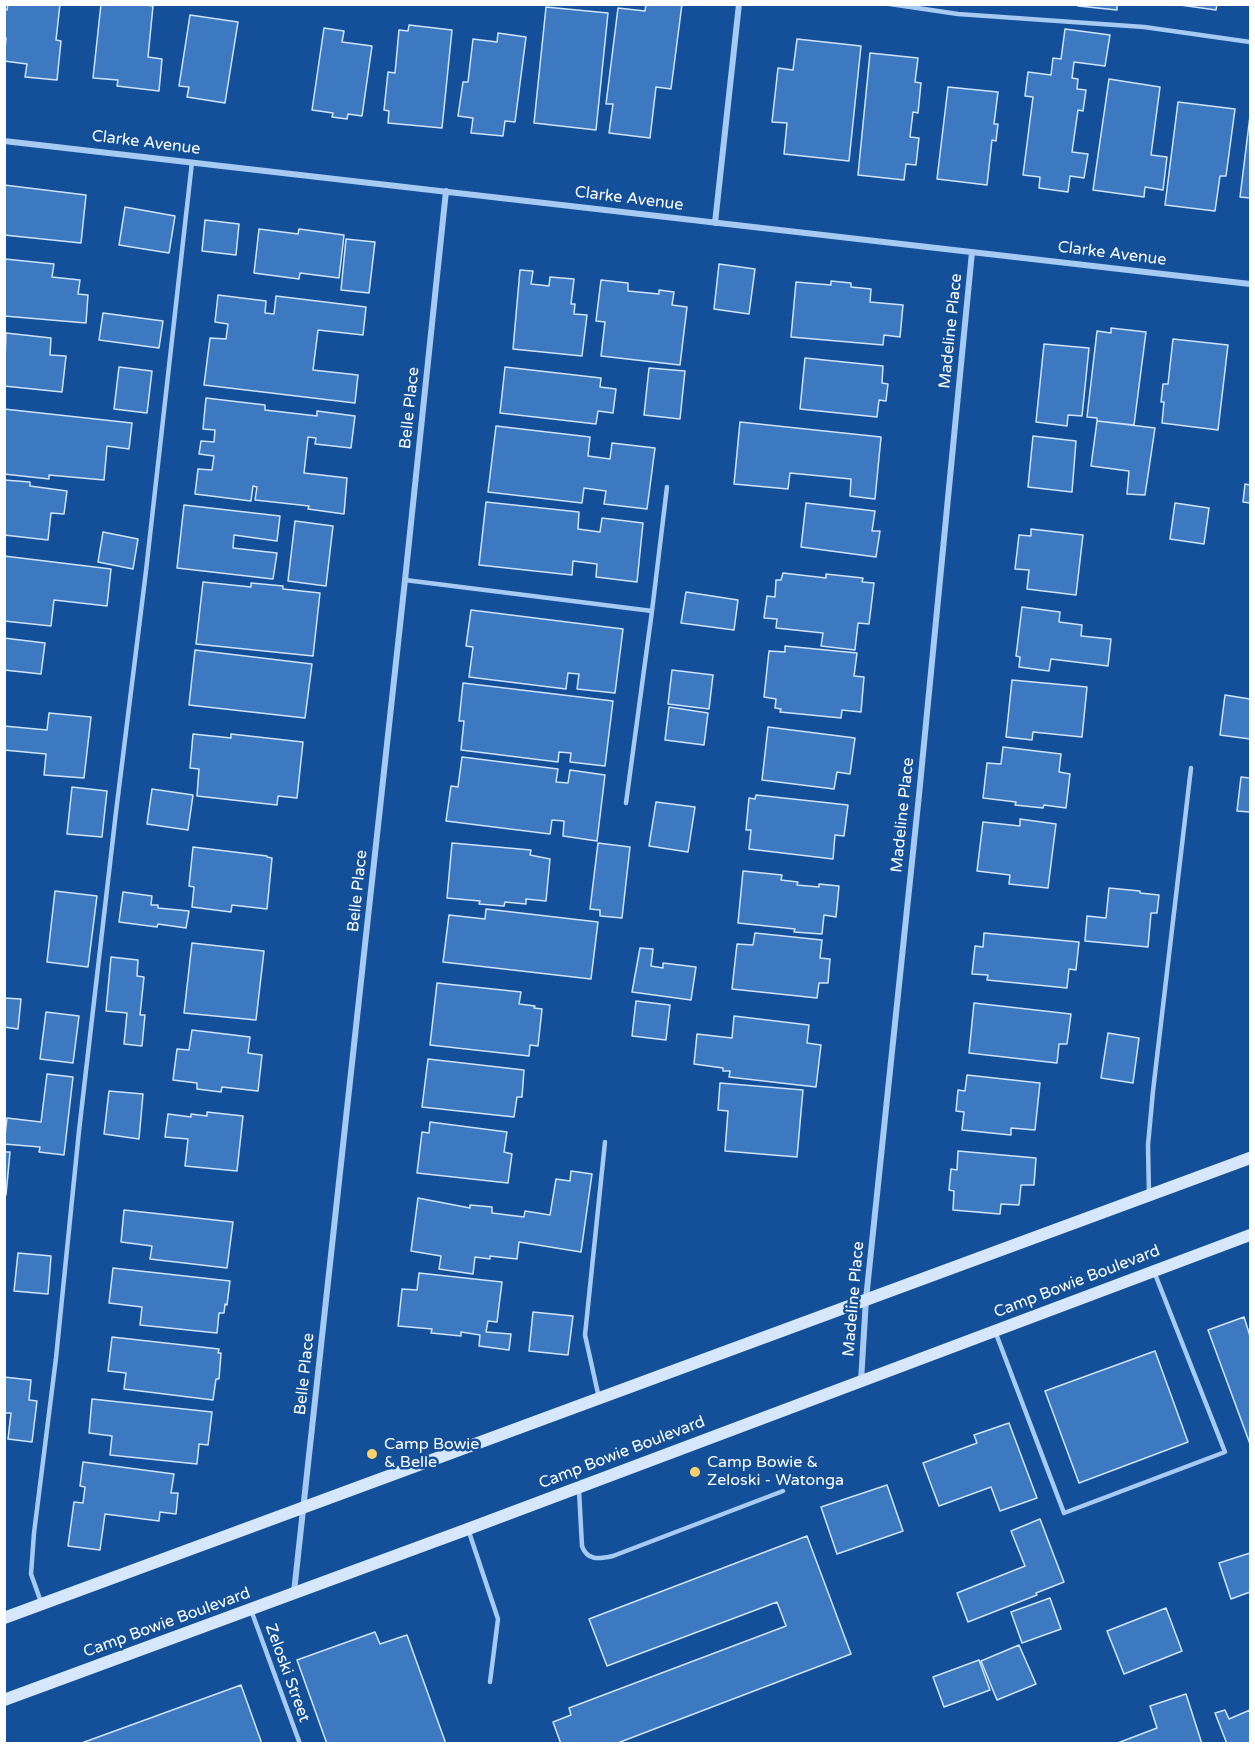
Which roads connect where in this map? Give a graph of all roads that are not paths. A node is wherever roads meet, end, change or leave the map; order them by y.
1 (739, 4) edge
2 (890, 4) edge
3 (1251, 42) edge
4 (4, 141) edge
5 (192, 162) junction
6 (446, 191) junction
7 (715, 223) junction
8 (972, 252) junction
9 (1251, 284) edge
10 (667, 487) dead end
11 (405, 580) junction
12 (652, 611) junction
13 (1191, 768) dead end
14 (626, 803) dead end
15 (605, 1142) dead end
16 (1251, 1158) edge
17 (1149, 1195) junction
18 (1251, 1235) edge
19 (1154, 1271) junction
20 (866, 1299) junction
21 (995, 1331) junction
22 (861, 1381) junction
23 (599, 1398) junction
24 (579, 1488) junction
25 (783, 1491) dead end
26 (304, 1508) junction
27 (468, 1529) junction
28 (294, 1593) junction
29 (42, 1605) junction
30 (251, 1610) junction
31 (4, 1618) edge
32 (490, 1682) dead end
33 (4, 1700) edge
34 (300, 1743) edge

1 - 7 street
2 - 3 lane
4 - 5 street, Clarke Avenue
5 - 6 street, Clarke Avenue
5 - 29 lane
6 - 7 street, Clarke Avenue
6 - 11 street, Belle Place
7 - 8 street, Clarke Avenue
8 - 9 street, Clarke Avenue
8 - 20 street, Madeline Place
10 - 12 lane
11 - 12 lane
11 - 26 street, Belle Place
12 - 14 lane
13 - 17 lane
15 - 23 lane
16 - 17 main road
17 - 20 main road
18 - 19 main road, Camp Bowie Boulevard
19 - 21 main road, Camp Bowie Boulevard
19 - 21 lane
20 - 22 street, Madeline Place
20 - 23 main road
21 - 22 main road, Camp Bowie Boulevard
22 - 24 main road, Camp Bowie Boulevard
23 - 26 main road
24 - 25 lane
24 - 27 main road, Camp Bowie Boulevard
26 - 28 street, Belle Place
26 - 29 main road
27 - 28 main road, Camp Bowie Boulevard
27 - 32 lane
28 - 30 main road, Camp Bowie Boulevard
29 - 31 main road
30 - 33 main road, Camp Bowie Boulevard
30 - 34 lane, Zeloski Street

